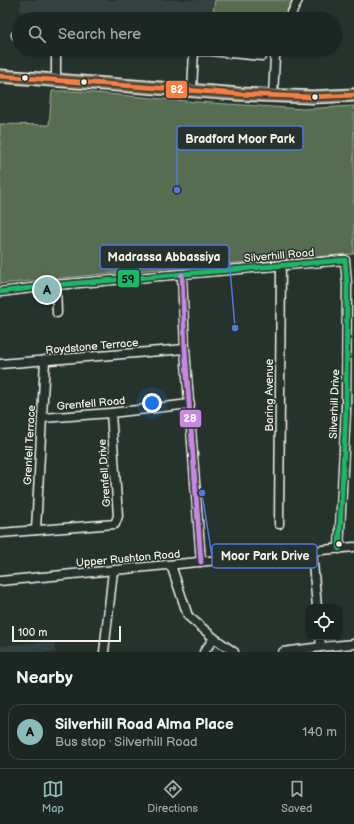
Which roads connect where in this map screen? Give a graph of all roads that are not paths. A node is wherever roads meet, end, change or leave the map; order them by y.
1 (298, 0) edge
2 (293, 12) edge
3 (56, 56) edge
4 (194, 56) edge
5 (275, 56) edge
6 (0, 76) edge
7 (56, 80) junction
8 (192, 90) junction
9 (354, 95) edge
10 (273, 96) junction
11 (345, 260) joint
12 (281, 266) junction
13 (182, 275) junction
14 (56, 285) junction
15 (0, 292) edge
16 (57, 313) dead end
17 (185, 349) junction
18 (45, 360) junction
19 (0, 364) edge
20 (190, 404) junction
21 (350, 410) edge
22 (111, 413) junction
23 (42, 418) junction
24 (278, 524) dead end
25 (36, 530) junction
26 (0, 533) edge
27 (354, 547) edge
28 (339, 549) junction
29 (312, 552) junction
30 (201, 562) junction
31 (171, 565) junction
32 (113, 571) junction
33 (0, 582) edge
34 (317, 604) edge
35 (214, 638) junction
36 (320, 640) edge
37 (354, 644) edge
38 (321, 647) junction
39 (104, 652) edge
40 (204, 652) edge
41 (234, 652) edge
42 (283, 652) edge

1 - 2 street
3 - 7 street
4 - 8 street
5 - 10 street
6 - 7 highway
7 - 8 highway
8 - 10 highway
9 - 10 highway
11 - 12 street, Silverhill Road
11 - 21 street, Silverhill Drive
12 - 13 street, Silverhill Road
12 - 24 street, Baring Avenue
13 - 14 street, Silverhill Road
13 - 17 street
14 - 15 street, Silverhill Road
14 - 16 street
17 - 18 street, Roydstone Terrace
17 - 20 street
18 - 19 street, Roydstone Terrace
18 - 23 street, Grenfell Terrace
20 - 22 street, Grenfell Road
20 - 30 street
21 - 28 street, Silverhill Drive
22 - 23 street, Grenfell Road
22 - 25 street, Grenfell Drive
23 - 25 street, Grenfell Terrace
25 - 26 street
27 - 28 street, Upper Rushton Road
28 - 29 street, Upper Rushton Road
29 - 30 street, Upper Rushton Road
29 - 34 street
30 - 31 street, Upper Rushton Road
31 - 32 street, Upper Rushton Road
31 - 35 street
32 - 33 street, Upper Rushton Road
32 - 39 street
35 - 40 street
35 - 41 street
36 - 38 street
37 - 38 street
38 - 42 street

